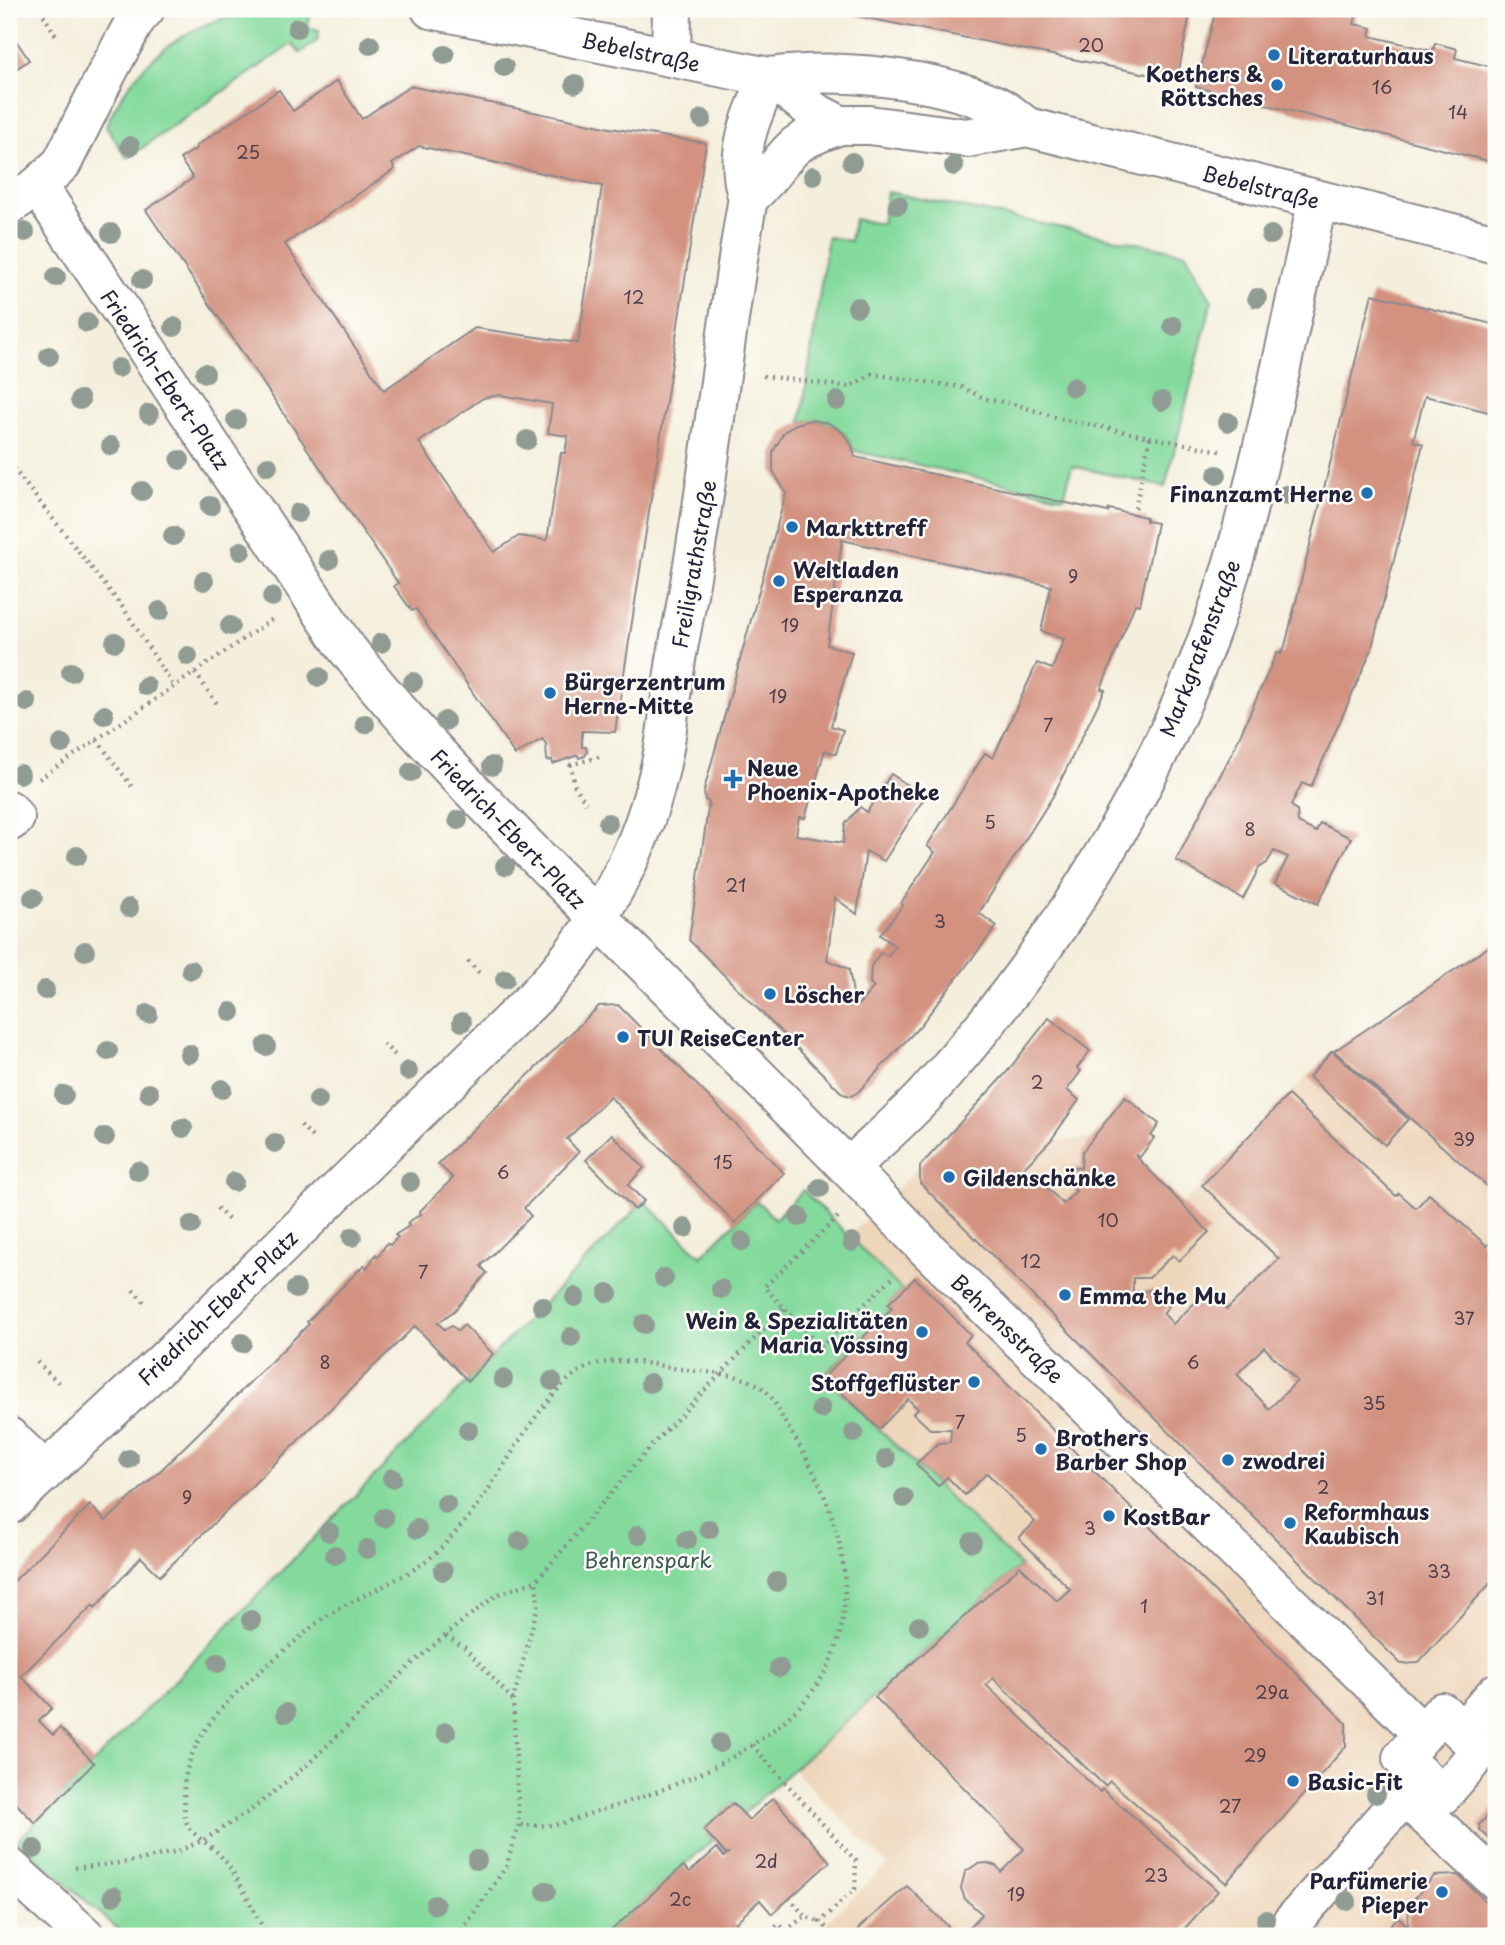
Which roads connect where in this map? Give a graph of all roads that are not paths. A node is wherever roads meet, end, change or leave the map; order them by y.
1 (145, 9) edge
2 (431, 9) edge
3 (672, 9) edge
4 (671, 57) junction
5 (769, 77) junction
6 (840, 125) junction
7 (1027, 127) junction
8 (23, 196) edge
9 (748, 198) junction
10 (1318, 200) junction
11 (1496, 244) edge
12 (598, 919) junction
13 (860, 1177) junction
14 (9, 1437) edge
15 (44, 1470) junction
16 (9, 1505) edge
17 (1496, 1693) edge
18 (1462, 1732) junction
19 (1423, 1734) junction
20 (1413, 1787) junction
21 (20, 1877) edge
22 (1496, 1880) edge
23 (85, 1936) edge
24 (1280, 1936) edge

1 - 8 street
2 - 4 street, Bebelstraße
3 - 4 street
4 - 5 street, Bebelstraße
5 - 6 street, Bebelstraße
5 - 7 street, Bebelstraße
5 - 9 street, Freiligrathstraße
6 - 7 street, Bebelstraße
6 - 9 street
7 - 10 street, Bebelstraße
8 - 12 street, Friedrich-Ebert-Platz
9 - 12 street, Freiligrathstraße
10 - 11 street, Bebelstraße
10 - 13 street, Markgrafenstraße
12 - 13 street, Behrensstraße
12 - 15 street, Friedrich-Ebert-Platz
13 - 19 street, Behrensstraße
14 - 15 street
15 - 16 street, Friedrich-Ebert-Platz
17 - 18 street
18 - 19 street
18 - 20 street
19 - 20 street
20 - 22 street
20 - 24 street
21 - 23 street

